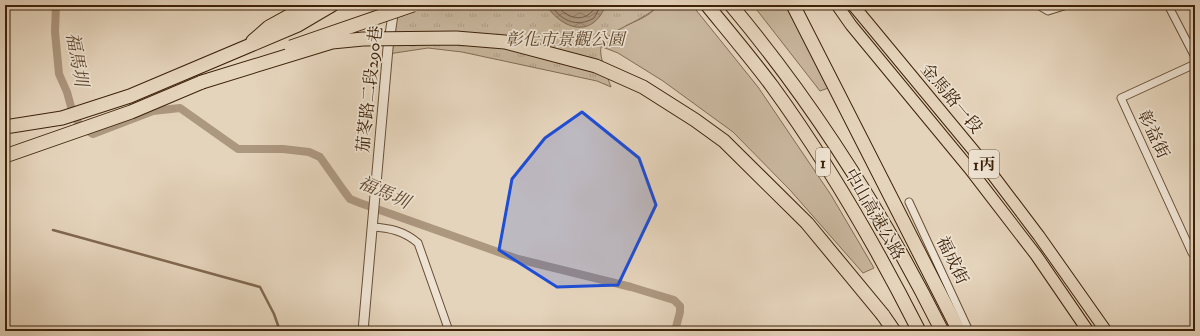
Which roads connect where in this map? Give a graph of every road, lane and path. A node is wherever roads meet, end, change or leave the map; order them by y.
1 (309, 5) edge
2 (332, 5) edge
3 (394, 5) edge
4 (413, 5) edge
5 (707, 5) edge
6 (731, 5) edge
7 (793, 5) edge
8 (837, 5) edge
9 (853, 5) edge
10 (1038, 5) edge
11 (1067, 5) edge
12 (1168, 5) edge
13 (245, 48) junction
14 (1195, 57) edge
15 (1195, 64) edge
16 (202, 82) junction
17 (5, 127) edge
18 (5, 156) edge
19 (909, 202) dead end
20 (372, 227) junction
21 (1195, 252) edge
22 (363, 331) edge
23 (449, 331) edge
24 (894, 331) edge
25 (919, 331) edge
26 (942, 331) edge
27 (959, 331) edge
28 (969, 331) edge
29 (1088, 331) edge
30 (1106, 331) edge

1 - 13 highway
2 - 13 highway
3 - 20 street, 茄苳路二段290巷
4 - 16 highway, bridge
5 - 25 highway, 中山高速公路 / 1
6 - 26 highway, 中山高速公路 / 1
7 - 27 highway
8 - 29 main road, 金馬路一段 / 1丙
9 - 30 main road, 金馬路一段 / 1丙
10 - 11 street
12 - 14 street
13 - 17 highway
15 - 21 street, 彰益街
16 - 18 highway
16 - 24 highway, bridge
19 - 28 street, 福成街
20 - 22 street
20 - 23 street

